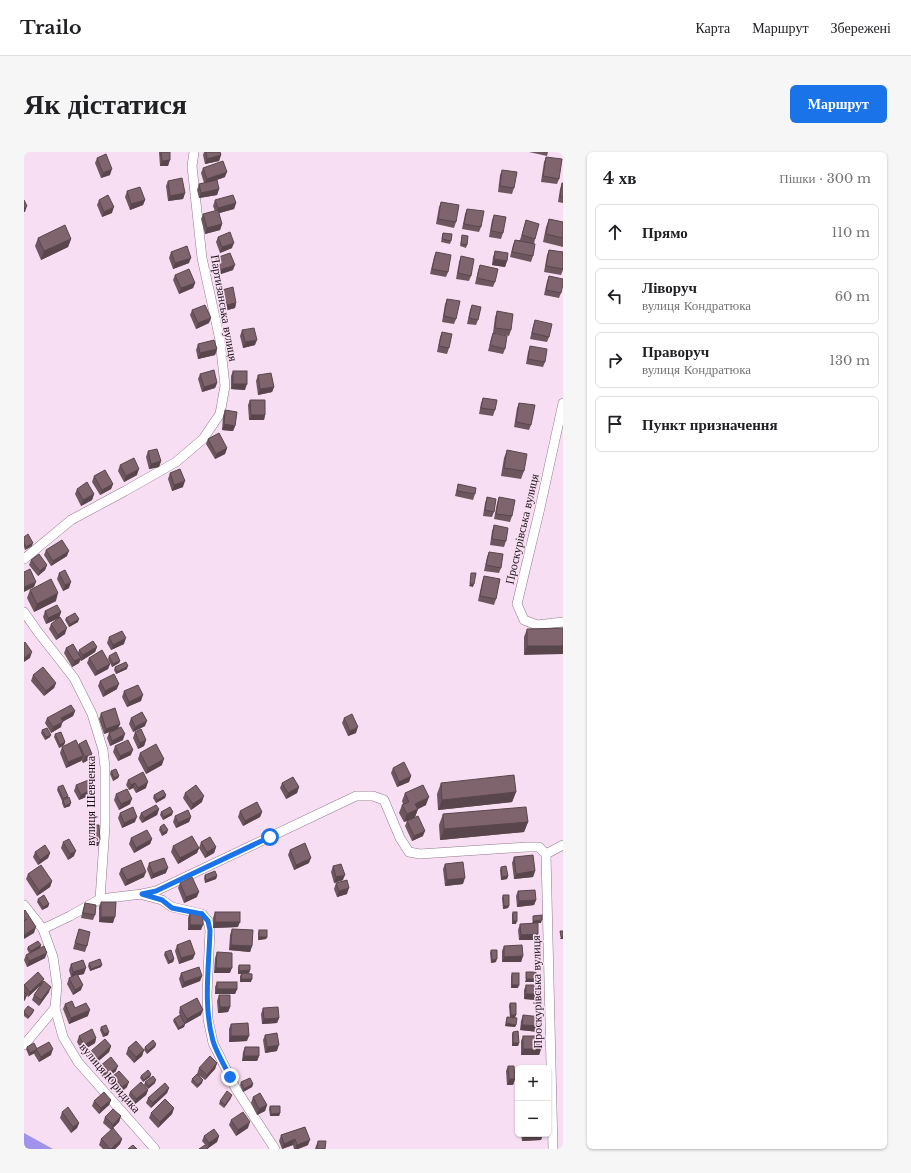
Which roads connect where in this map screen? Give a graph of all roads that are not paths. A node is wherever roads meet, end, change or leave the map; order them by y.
1 (194, 152) edge
2 (563, 403) edge
3 (24, 559) edge
4 (24, 612) edge
5 (563, 622) edge
6 (563, 845) edge
7 (546, 854) junction
8 (142, 894) junction
9 (100, 899) junction
10 (24, 905) edge
11 (43, 929) junction
12 (55, 1008) junction
13 (24, 1045) edge
14 (155, 1149) edge
15 (275, 1149) edge
16 (553, 1149) edge

1 - 3 street, Партизанська вулиця
2 - 5 street, Проскурівська вулиця
4 - 9 street, вулиця Шевченка
6 - 7 street
7 - 8 street
7 - 16 street, Проскурівська вулиця
8 - 9 street
8 - 15 street
9 - 11 street
10 - 11 street, вулиця Юридика
11 - 12 street, вулиця Юридика
12 - 13 street
12 - 14 street, вулиця Юридика

